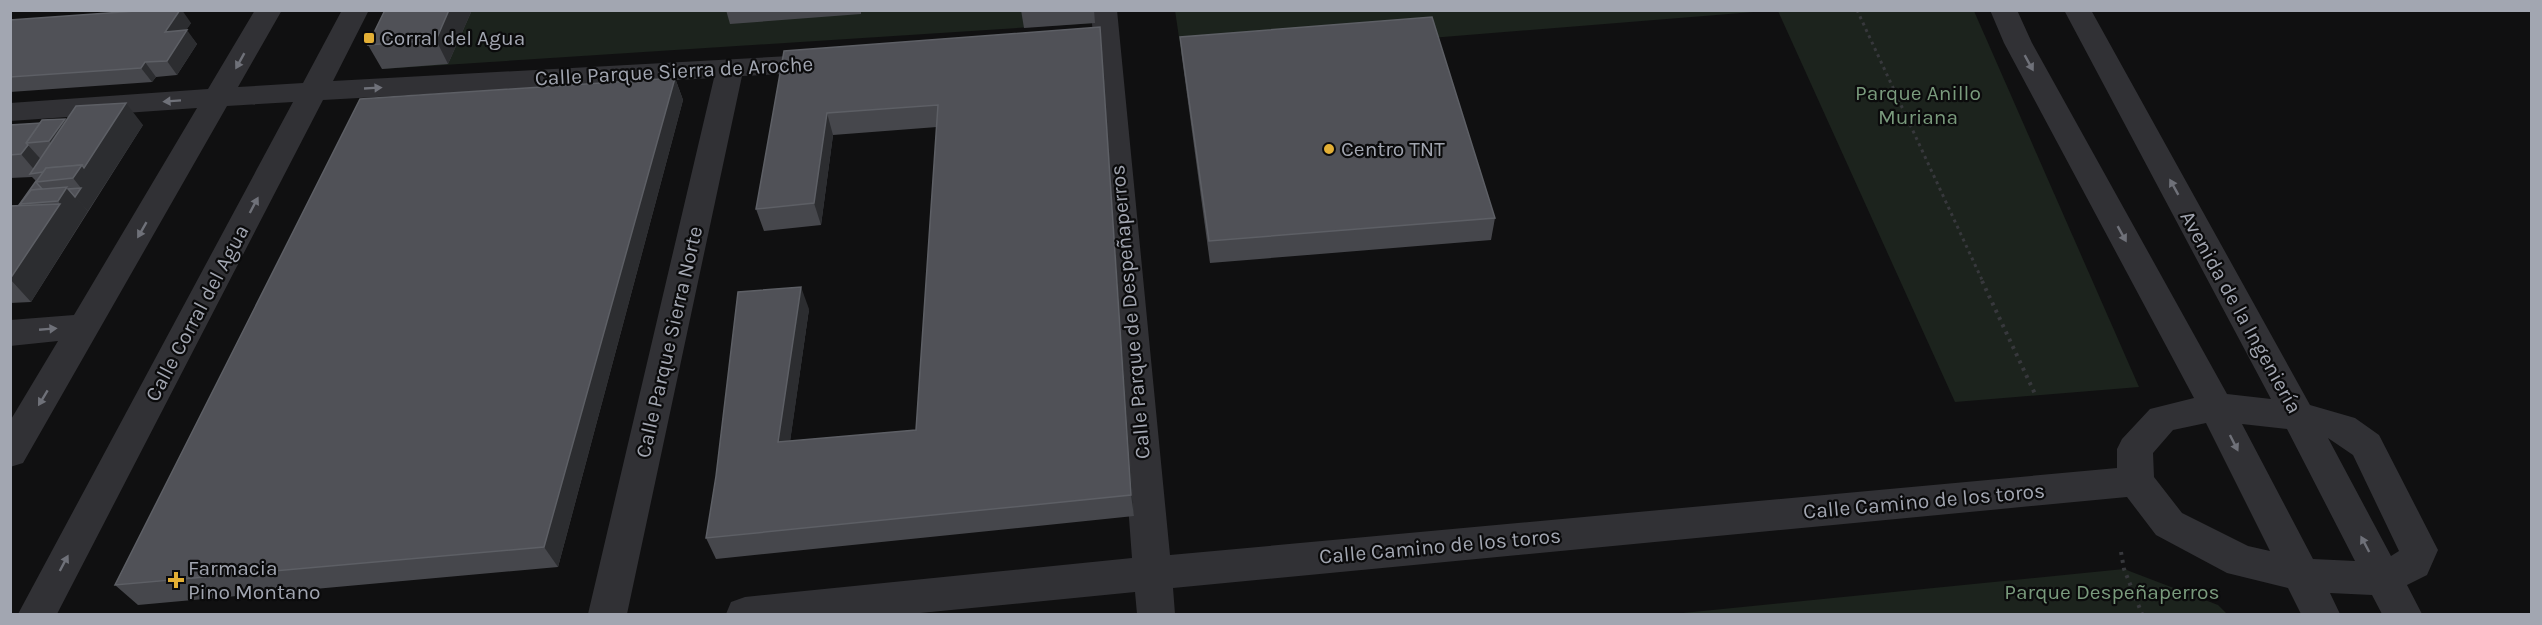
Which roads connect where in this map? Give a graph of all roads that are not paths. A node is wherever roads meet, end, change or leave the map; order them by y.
1 (269, 10) edge
2 (356, 10) edge
3 (1104, 10) edge
4 (2003, 10) edge
5 (2078, 10) edge
6 (848, 61) edge
7 (730, 69) junction
8 (314, 91) junction
9 (220, 98) junction
10 (10, 112) edge
11 (86, 326) junction
12 (10, 333) edge
13 (2216, 407) junction
14 (2298, 416) junction
15 (10, 453) edge
16 (2136, 481) junction
17 (1153, 573) junction
18 (2302, 575) junction
19 (2383, 579) junction
20 (37, 615) edge
21 (608, 615) edge
22 (746, 615) edge
23 (1156, 615) edge
24 (2321, 615) edge
25 (2402, 615) edge

1 -> 9 street
2 - 8 street, Calle Corral del Agua
3 - 17 street, Calle Parque de Despeñaperros
4 -> 13 street
14 -> 5 street, Avenida de la Ingeniería
6 - 7 street, Calle Parque Sierra de Aroche
8 -> 7 street, Calle Parque Sierra de Aroche
7 - 21 street, Calle Parque Sierra Norte
8 - 9 street, Calle Parque Sierra de Aroche
20 -> 8 street, Calle Corral del Agua
9 -> 10 street, Calle Parque Sierra de Aroche
9 -> 11 street
12 -> 11 street
11 -> 15 street
13 - 14 street
13 - 16 street
13 -> 18 street
14 - 19 street
16 - 17 street, Calle Camino de los toros
16 - 18 street
17 - 22 street, Calle Camino de los toros
17 - 23 street, Calle Parque de Despeñaperros
18 -> 19 street
18 - 24 street
19 - 25 street

